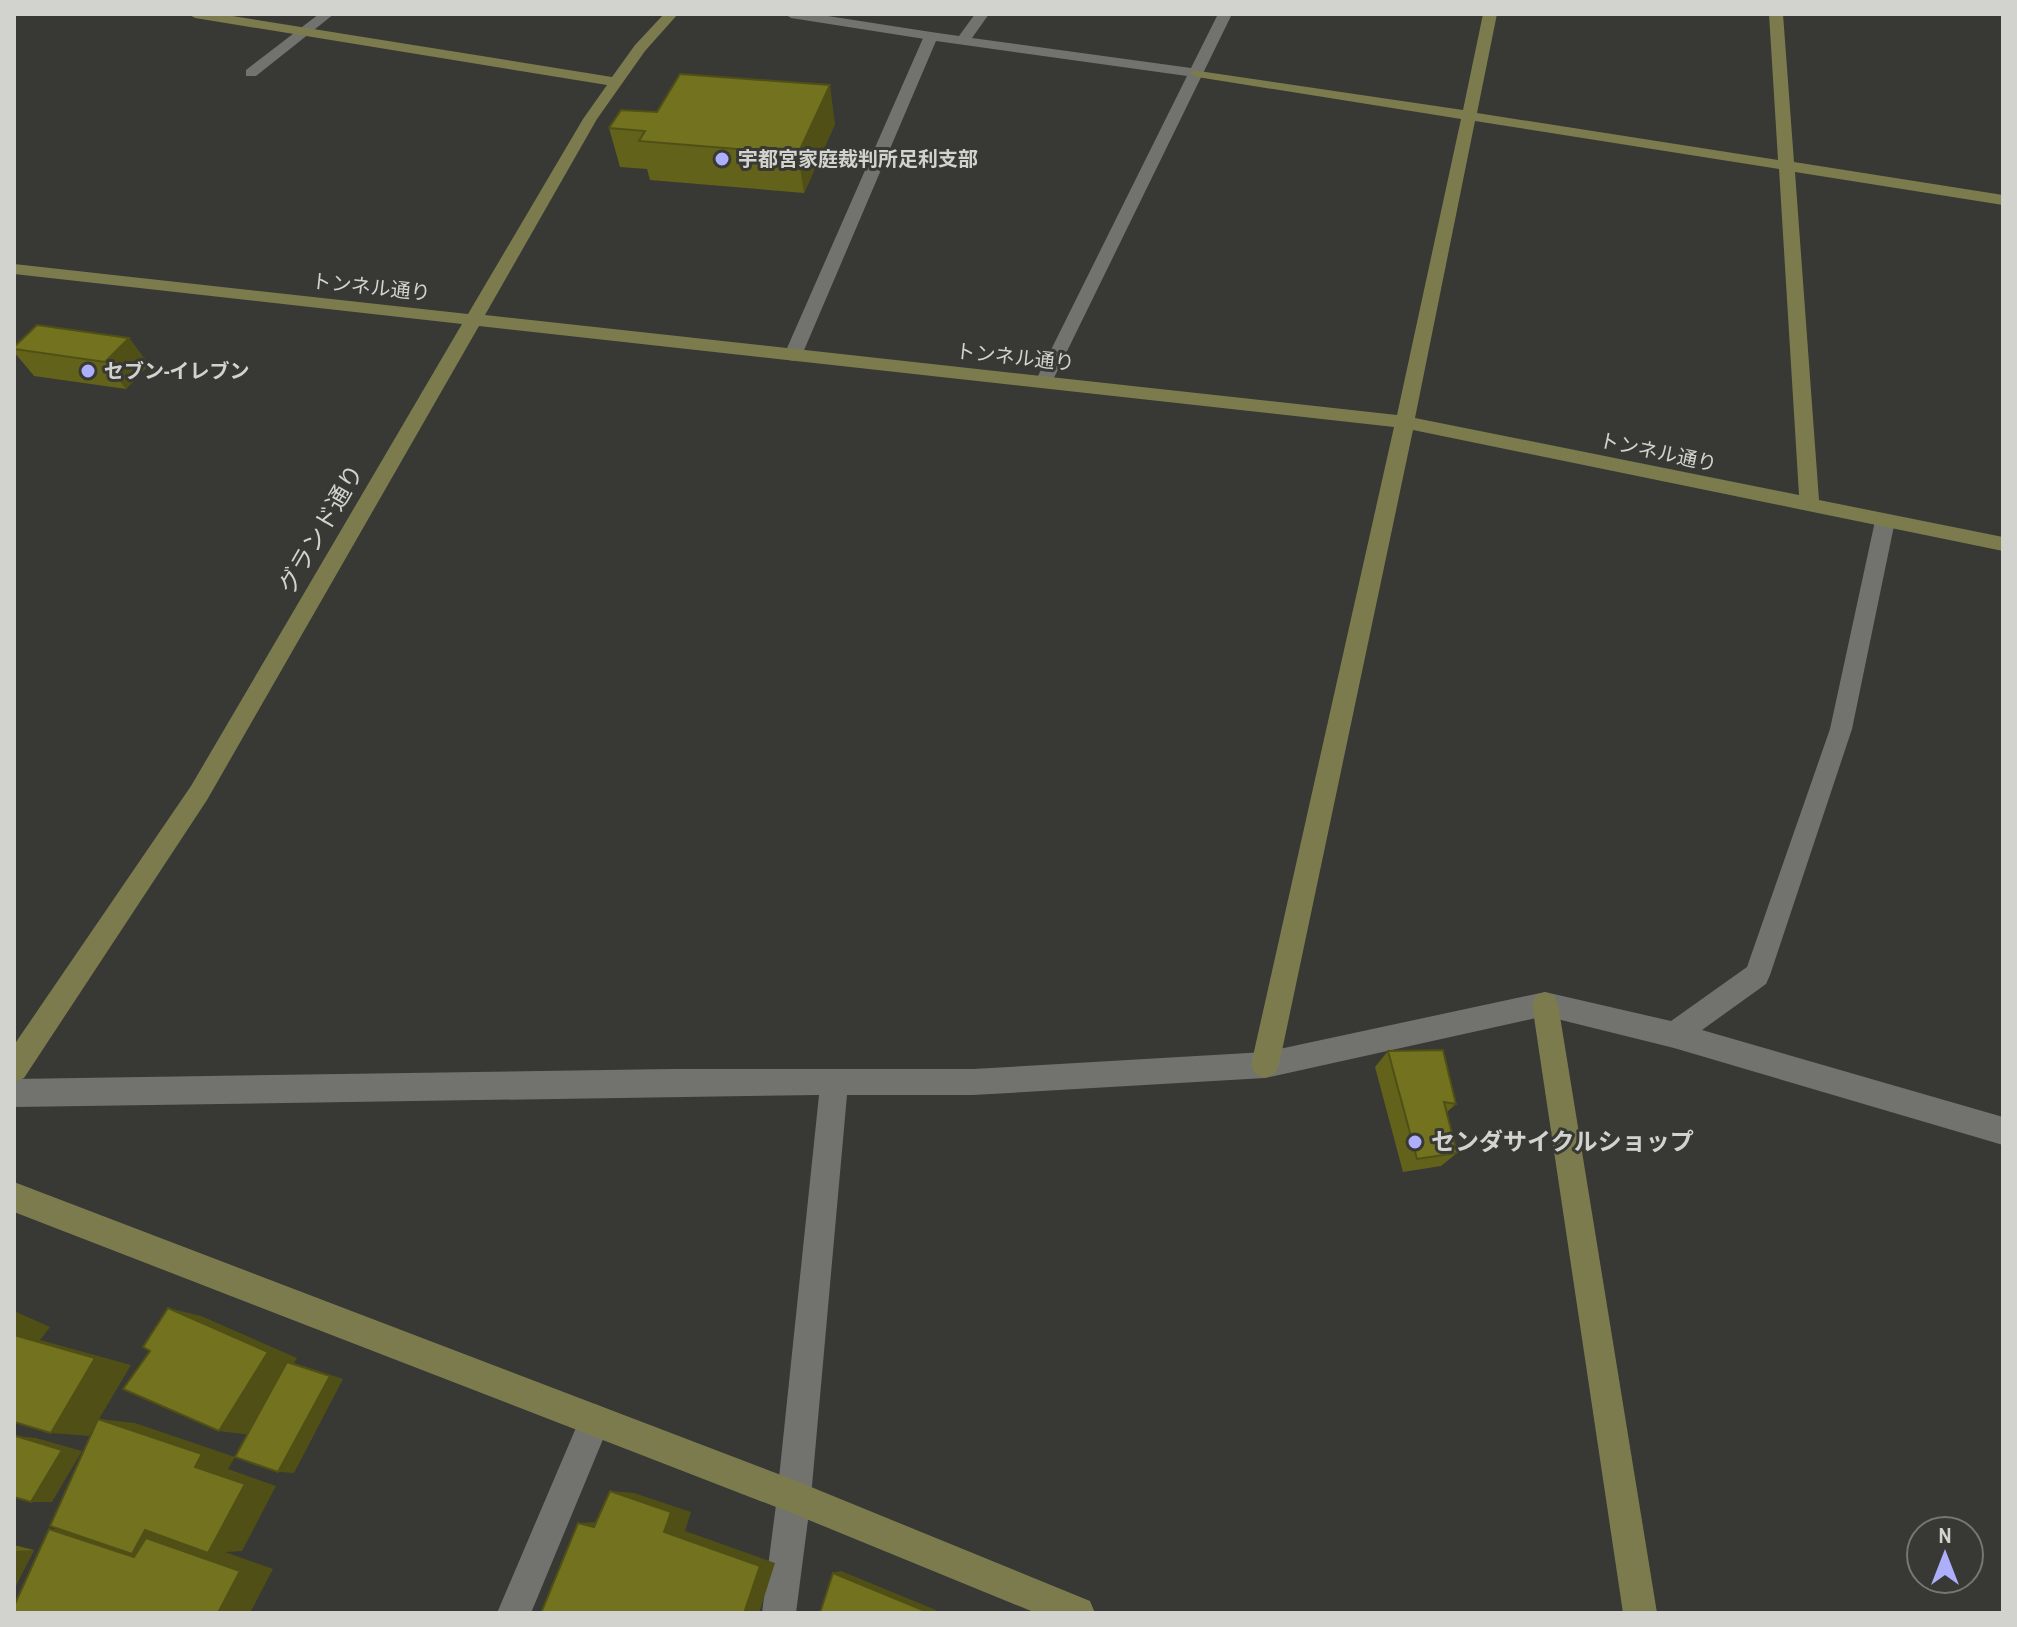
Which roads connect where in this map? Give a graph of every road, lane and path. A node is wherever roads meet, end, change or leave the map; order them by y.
1 (195, 14) edge
2 (327, 14) edge
3 (671, 14) edge
4 (791, 14) edge
5 (982, 14) edge
6 (1225, 14) edge
7 (1490, 14) edge
8 (1776, 14) edge
9 (302, 33) junction
10 (931, 36) junction
11 (963, 40) junction
12 (251, 73) dead end
13 (1197, 73) junction
14 (616, 82) junction
15 (1470, 116) junction
16 (1787, 166) junction
17 (2003, 200) edge
18 (14, 269) edge
19 (470, 320) junction
20 (793, 355) junction
21 (1044, 382) junction
22 (1405, 422) junction
23 (1810, 506) junction
24 (1885, 521) junction
25 (2003, 544) edge
26 (1545, 1004) junction
27 (1674, 1035) junction
28 (1265, 1065) junction
29 (14, 1069) edge
30 (834, 1082) junction
31 (14, 1093) edge
32 (2003, 1131) edge
33 (14, 1197) edge
34 (595, 1420) junction
35 (794, 1497) junction
36 (514, 1613) edge
37 (779, 1613) edge
38 (1078, 1613) edge
39 (1640, 1613) edge

1 - 9 street
2 - 9 street
3 - 14 street, グランド通り
4 - 10 lane
5 - 11 street
6 - 13 street
7 - 15 street
8 - 16 street
9 - 12 street
9 - 14 street
10 - 11 street
10 - 20 street
11 - 13 street
13 - 15 street
13 - 21 street
14 - 19 street, グランド通り
15 - 16 street
15 - 22 street
16 - 17 street
16 - 23 street
18 - 19 street, トンネル通り
19 - 20 street, トンネル通り
19 - 29 street, グランド通り
20 - 21 street, トンネル通り
21 - 22 street, トンネル通り
22 - 23 street, トンネル通り
22 - 28 street
23 - 24 street, トンネル通り
24 - 25 street, トンネル通り
24 - 27 street
26 - 27 street
26 - 28 street
26 - 39 street
27 - 32 street
28 - 30 street
30 - 31 street
30 - 35 street
33 - 34 street
34 - 35 street
34 - 36 street
35 - 37 street
35 - 38 street

